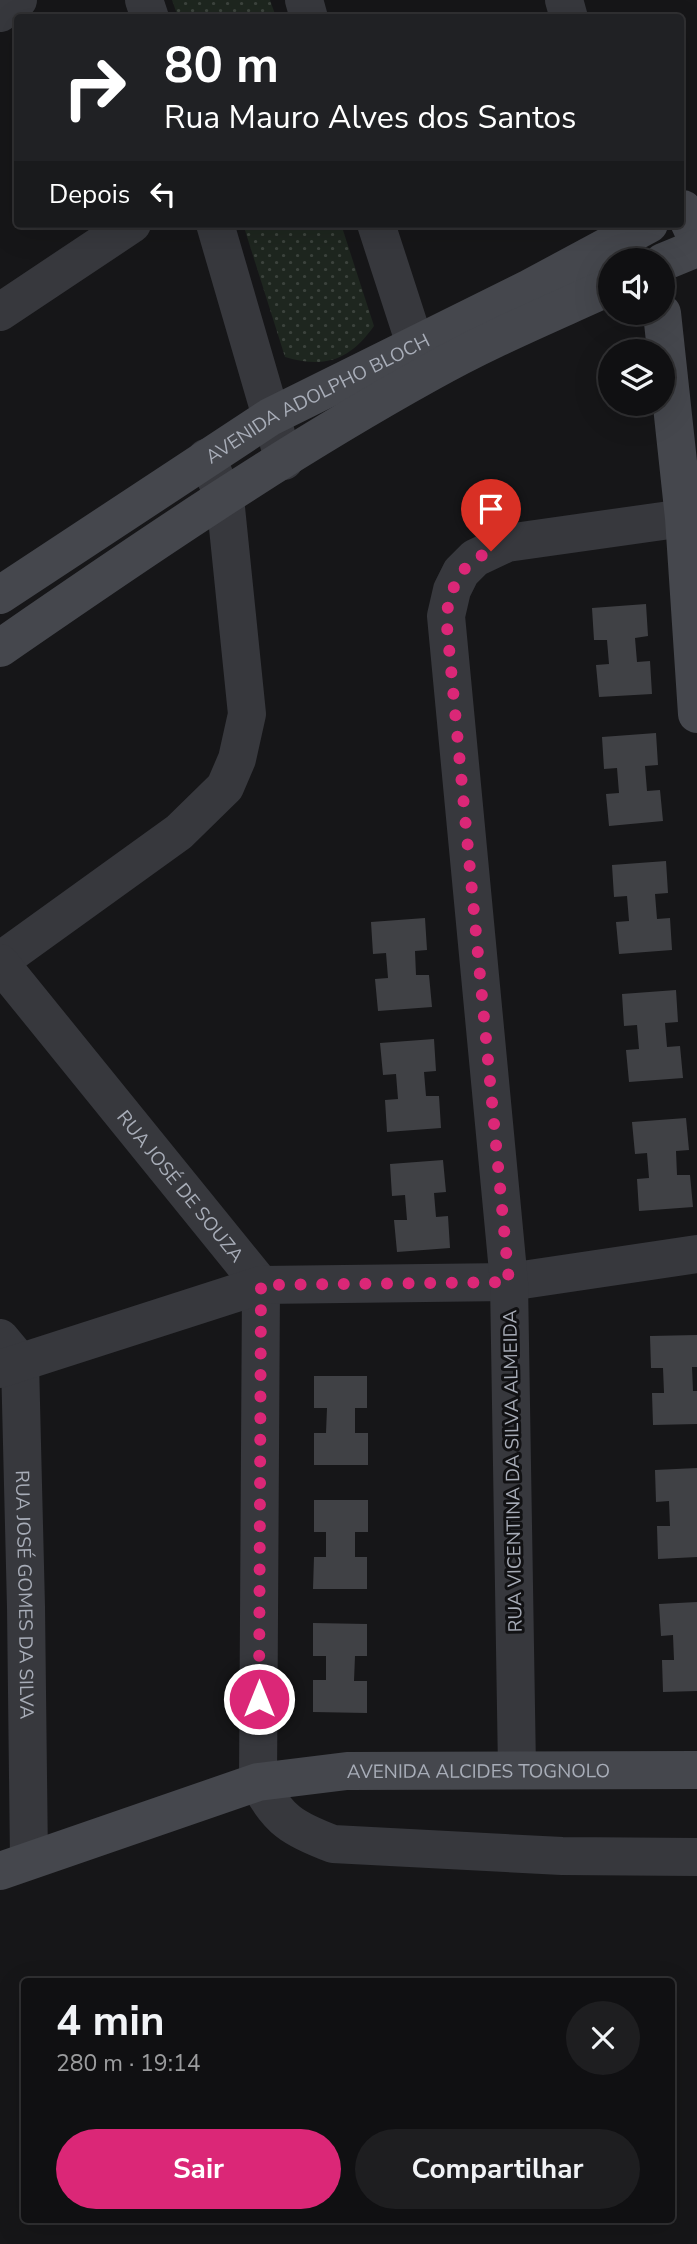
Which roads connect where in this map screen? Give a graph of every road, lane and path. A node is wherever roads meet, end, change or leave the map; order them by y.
1 (19, 0) edge
2 (0, 13) edge
3 (126, 228) edge
4 (216, 228) edge
5 (377, 228) edge
6 (658, 228) edge
7 (697, 248) edge
8 (675, 257) edge
9 (598, 292) edge
10 (0, 312) edge
11 (663, 325) edge
12 (415, 344) junction
13 (270, 417) junction
14 (206, 458) junction
15 (284, 461) junction
16 (225, 498) junction
17 (684, 518) junction
18 (0, 595) edge
19 (0, 648) edge
20 (697, 714) edge
21 (0, 962) edge
22 (697, 1254) edge
23 (509, 1282) junction
24 (261, 1285) junction
25 (7, 1356) edge
26 (13, 1612) edge
27 (517, 1769) junction
28 (697, 1770) edge
29 (258, 1782) junction
30 (697, 1857) edge
31 (14, 1866) edge

1 - 2 street
3 - 10 street
4 - 13 street
5 - 12 street
6 - 12 street, AVENIDA ADOLPHO BLOCH
7 - 8 street
9 - 15 street, AVENIDA ADOLPHO BLOCH
11 - 17 street
12 - 13 street, AVENIDA ADOLPHO BLOCH
13 - 14 street, AVENIDA ADOLPHO BLOCH
13 - 15 street
14 - 16 street
14 - 18 street, AVENIDA ADOLPHO BLOCH
15 - 16 street, AVENIDA ADOLPHO BLOCH
16 - 19 street, AVENIDA ADOLPHO BLOCH
16 - 21 street
17 - 20 street
17 - 23 street, RUA VICENTINA DA SILVA ALMEIDA
21 - 24 street, RUA JOSÉ DE SOUZA
22 - 23 street
23 - 24 street
23 - 27 street, RUA VICENTINA DA SILVA ALMEIDA
24 - 25 street
24 - 29 street
25 - 26 street, RUA JOSÉ GOMES DA SILVA
26 - 31 street, RUA JOSÉ GOMES DA SILVA
27 - 28 street, AVENIDA ALCIDES TOGNOLO
27 - 29 street, AVENIDA ALCIDES TOGNOLO
29 - 30 street
29 - 31 street, AVENIDA ALCIDES TOGNOLO

